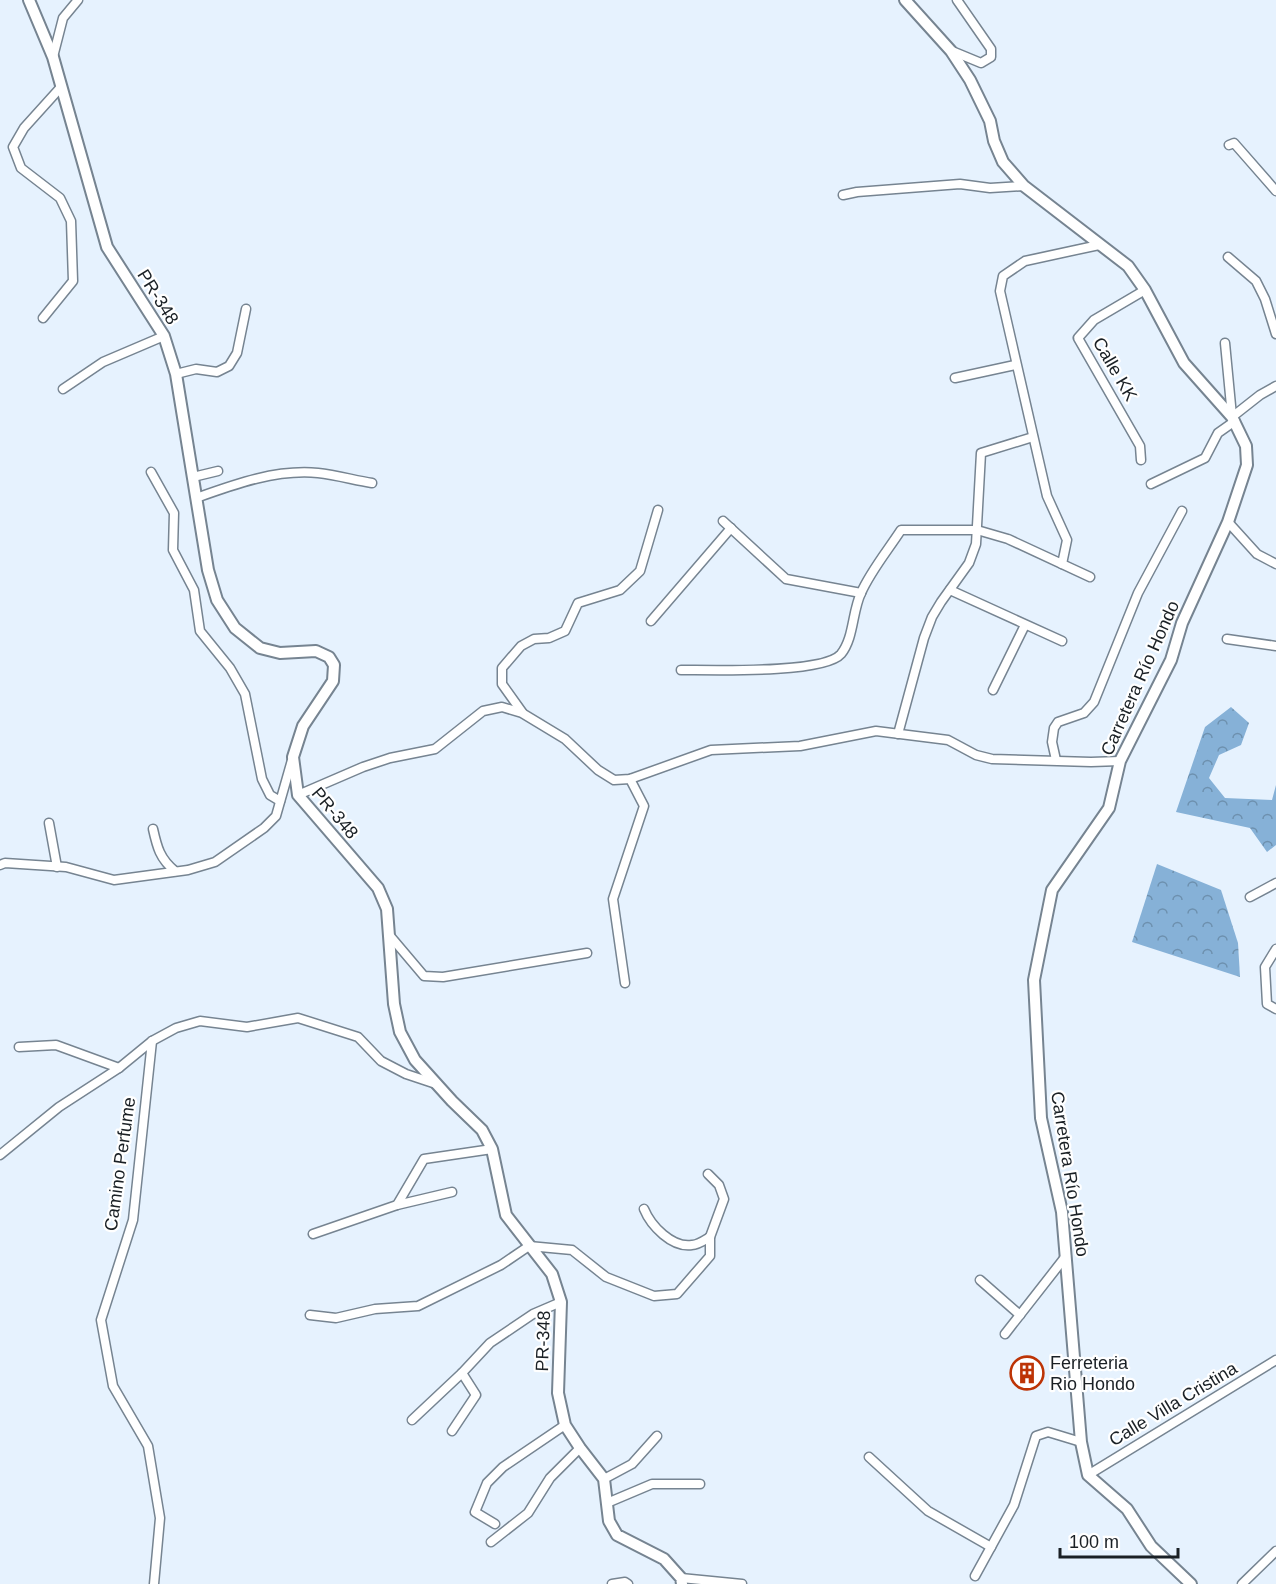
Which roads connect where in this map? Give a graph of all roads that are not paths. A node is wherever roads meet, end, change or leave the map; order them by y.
1 (29, 0) edge
2 (78, 0) edge
3 (904, 0) edge
4 (957, 0) edge
5 (951, 51) junction
6 (53, 57) junction
7 (61, 87) junction
8 (1229, 145) dead end
9 (1024, 186) junction
10 (1276, 191) edge
11 (843, 195) dead end
12 (1095, 242) junction
13 (1228, 257) dead end
14 (1145, 290) junction
15 (246, 309) dead end
16 (43, 318) dead end
17 (1276, 334) edge
18 (164, 336) junction
19 (1225, 343) dead end
20 (1016, 365) junction
21 (176, 374) junction
22 (955, 378) dead end
23 (1276, 386) edge
24 (63, 389) dead end
25 (1233, 419) junction
26 (1033, 437) junction
27 (1141, 460) dead end
28 (218, 471) dead end
29 (151, 472) dead end
30 (193, 477) junction
31 (372, 483) dead end
32 (1151, 484) dead end
33 (196, 498) junction
34 (658, 510) dead end
35 (1182, 510) dead end
36 (723, 521) dead end
37 (1228, 522) junction
38 (731, 528) junction
39 (977, 530) junction
40 (1062, 564) junction
41 (1276, 564) edge
42 (1090, 577) dead end
43 (950, 590) junction
44 (861, 593) junction
45 (651, 621) dead end
46 (1025, 625) junction
47 (1227, 639) dead end
48 (1062, 641) dead end
49 (1276, 646) edge
50 (681, 670) dead end
51 (993, 690) dead end
52 (522, 713) junction
53 (898, 734) junction
54 (293, 757) junction
55 (1056, 760) junction
56 (1120, 761) junction
57 (630, 779) junction
58 (298, 795) junction
59 (280, 801) junction
60 (49, 823) dead end
61 (153, 829) dead end
62 (0, 865) edge
63 (57, 867) junction
64 (175, 872) junction
65 (1276, 883) edge
66 (1251, 897) dead end
67 (391, 937) junction
68 (1276, 949) edge
69 (587, 953) dead end
70 (625, 983) dead end
71 (1276, 1009) edge
72 (152, 1041) junction
73 (24, 1050) dead end
74 (119, 1068) junction
75 (437, 1084) junction
76 (492, 1149) junction
77 (0, 1155) edge
78 (708, 1174) dead end
79 (452, 1192) dead end
80 (397, 1205) junction
81 (644, 1209) dead end
82 (313, 1234) dead end
83 (710, 1237) junction
84 (529, 1246) junction
85 (1067, 1256) junction
86 (980, 1280) dead end
87 (561, 1302) junction
88 (310, 1315) dead end
89 (1020, 1315) junction
90 (1005, 1334) dead end
91 (1276, 1360) edge
92 (462, 1373) junction
93 (412, 1420) dead end
94 (565, 1425) junction
95 (452, 1431) dead end
96 (657, 1436) dead end
97 (1081, 1443) junction
98 (580, 1448) junction
99 (869, 1457) dead end
100 (1088, 1475) junction
101 (604, 1479) junction
102 (700, 1484) dead end
103 (607, 1503) junction
104 (495, 1524) dead end
105 (490, 1542) dead end
106 (992, 1547) junction
107 (1276, 1551) edge
108 (975, 1576) dead end
109 (681, 1581) edge
110 (154, 1584) edge
111 (612, 1584) edge
112 (628, 1584) edge
113 (742, 1584) edge
114 (1191, 1584) edge
115 (1242, 1584) edge

1 - 6 street, PR-348 / PR-348
2 - 6 street
3 - 5 street, Carretera Río Hondo
4 - 5 street
5 - 9 street, Carretera Río Hondo
6 - 7 street, PR-348 / PR-348
7 - 16 street
7 - 18 street, PR-348 / PR-348
8 - 10 street
9 - 11 street
9 - 12 street, Carretera Río Hondo
12 - 14 street, Carretera Río Hondo
12 - 20 street
13 - 17 street
14 - 25 street, Carretera Río Hondo
14 - 27 street, Calle KK
15 - 21 street
18 - 21 street, PR-348 / PR-348
18 - 24 street
19 - 25 street
20 - 22 street
20 - 26 street
21 - 30 street, PR-348 / PR-348
23 - 25 street
25 - 32 street
25 - 37 street, Carretera Río Hondo
26 - 39 street
26 - 40 street
28 - 30 street
29 - 59 street
30 - 33 street, PR-348 / PR-348
31 - 33 street
33 - 54 street, PR-348 / PR-348
34 - 52 street
35 - 55 street
36 - 38 street
37 - 41 street
37 - 56 street, Carretera Río Hondo
38 - 44 street
38 - 45 street
39 - 40 street
39 - 43 street
39 - 44 street
40 - 42 street
43 - 46 street
43 - 53 street
44 - 50 street
46 - 48 street
46 - 51 street
47 - 49 street
52 - 57 street
52 - 58 street
53 - 55 street
53 - 57 street
54 - 58 street, PR-348 / PR-348
54 - 59 street
55 - 56 street
56 - 85 street, Carretera Río Hondo
57 - 70 street
58 - 67 street, PR-348 / PR-348
59 - 64 street
60 - 63 street
61 - 64 street
62 - 63 street
63 - 64 street
65 - 66 street
67 - 69 street
67 - 75 street, PR-348 / PR-348
68 - 71 street
72 - 74 street
72 - 75 street
72 - 110 street, Camino Perfume
73 - 74 street
74 - 77 street
75 - 76 street, PR-348 / PR-348
76 - 80 street
76 - 84 street, PR-348 / PR-348
78 - 83 street
79 - 80 street
80 - 82 street
81 - 83 street
83 - 84 street
84 - 87 street, PR-348 / PR-348
84 - 88 street
85 - 89 street
85 - 97 street, Carretera Río Hondo
86 - 89 street
87 - 92 street
87 - 94 street, PR-348 / PR-348
89 - 90 street
91 - 100 street, Calle Villa Cristina
92 - 93 street
92 - 95 street
94 - 98 street, PR-348 / PR-348
94 - 104 street
96 - 101 street
97 - 100 street, Carretera Río Hondo
97 - 106 street
98 - 101 street, PR-348 / PR-348
98 - 105 street
99 - 106 street
100 - 114 street
101 - 103 street
102 - 103 street
103 - 109 street
106 - 108 street
107 - 115 street
109 - 113 street
111 - 112 street

